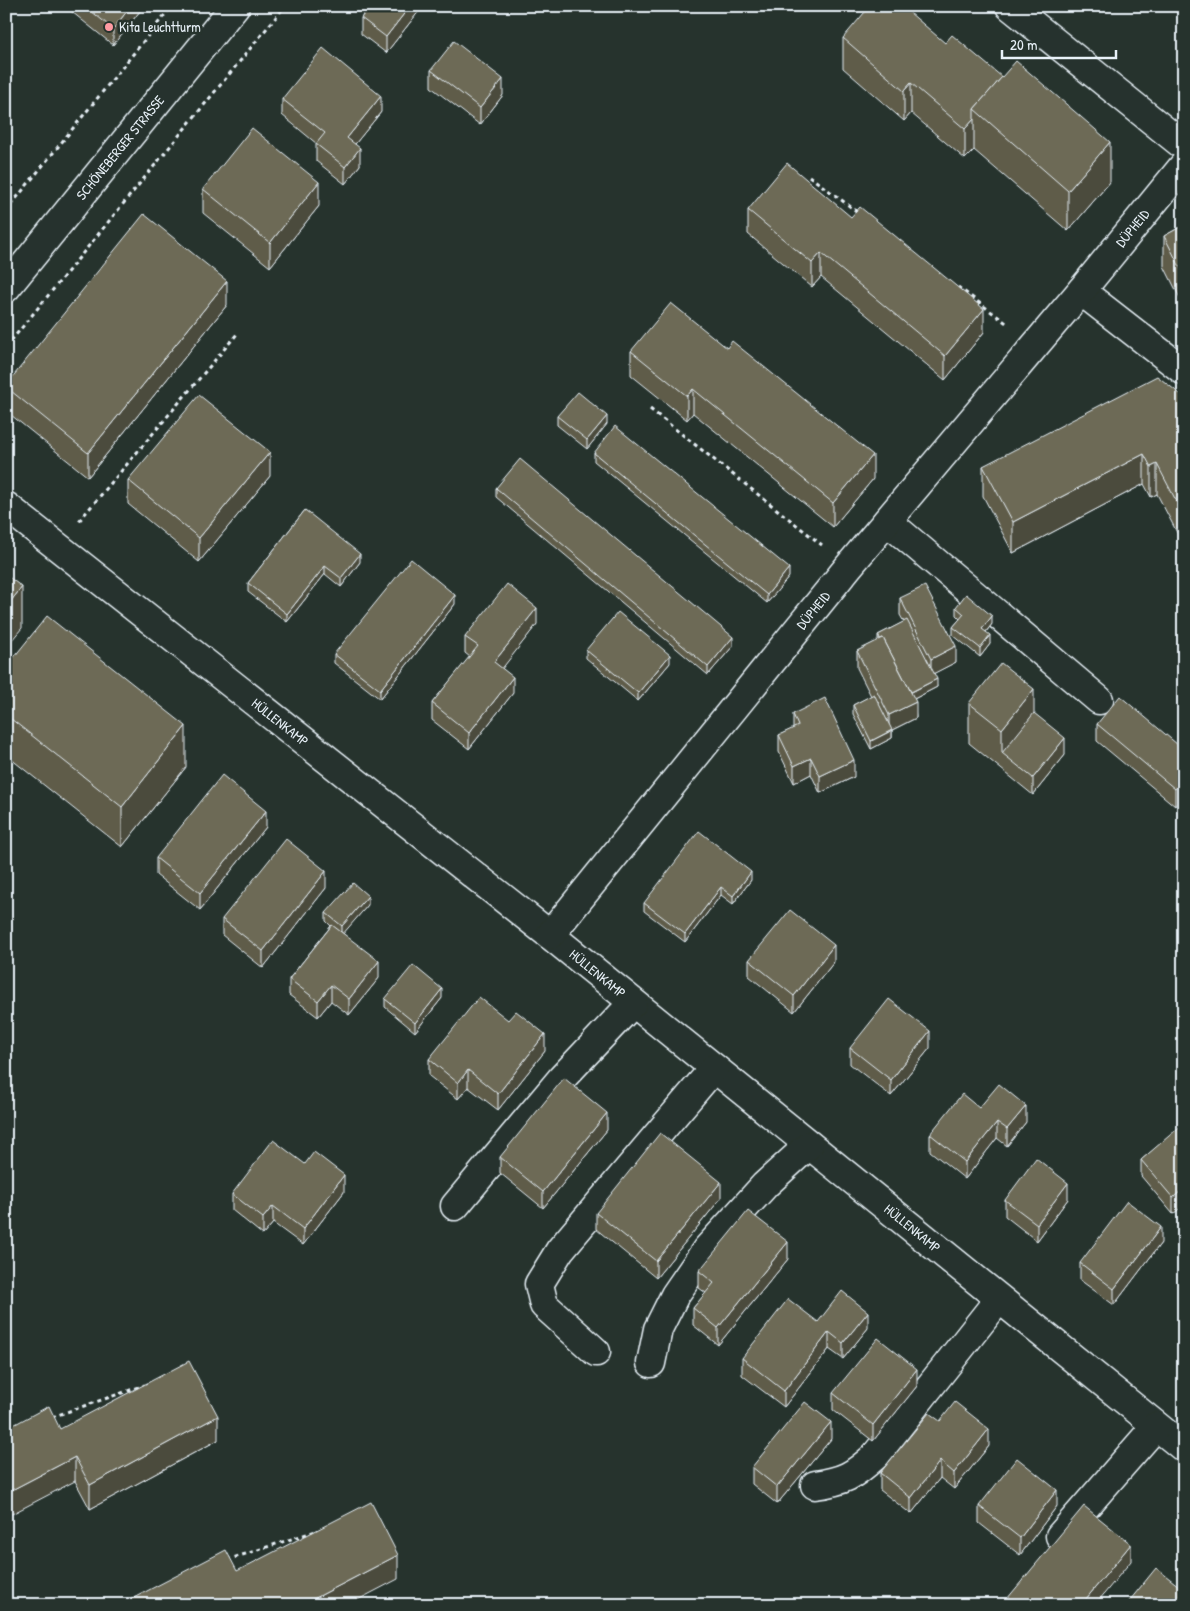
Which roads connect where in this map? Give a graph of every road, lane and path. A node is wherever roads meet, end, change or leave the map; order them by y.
1 (172, 6) edge
2 (235, 6) edge
3 (285, 6) edge
4 (1010, 6) edge
5 (1184, 146) edge
6 (1184, 165) edge
7 (809, 176) dead end
8 (6, 211) edge
9 (864, 217) edge
10 (950, 281) edge
11 (6, 288) edge
12 (1081, 291) junction
13 (237, 334) dead end
14 (1036, 346) junction
15 (6, 347) edge
16 (1184, 371) edge
17 (650, 409) dead end
18 (6, 506) edge
19 (887, 521) junction
20 (58, 547) junction
21 (849, 566) junction
22 (1100, 700) dead end
23 (550, 936) junction
24 (633, 1003) junction
25 (714, 1068) junction
26 (809, 1145) junction
27 (455, 1206) dead end
28 (999, 1299) junction
29 (596, 1352) dead end
30 (651, 1363) dead end
31 (153, 1382) edge
32 (43, 1420) edge
33 (1156, 1426) junction
34 (1184, 1448) edge
35 (815, 1485) dead end
36 (322, 1529) edge
37 (1046, 1554) edge
38 (220, 1562) edge

1 - 8 path
2 - 11 street, SCHÖNEBERGER STRASSE
3 - 15 path
4 - 5 street
6 - 12 street, DÜPHEID
7 - 9 path
10 - 14 path
12 - 14 street, DÜPHEID
12 - 16 street
13 - 20 path
14 - 19 street, DÜPHEID
17 - 21 path
18 - 20 street, HÜLLENKAMP
19 - 21 street, DÜPHEID
19 - 22 street
20 - 23 street, HÜLLENKAMP
21 - 23 street, DÜPHEID
23 - 24 street, HÜLLENKAMP
24 - 25 street, HÜLLENKAMP
24 - 27 street
25 - 26 street, HÜLLENKAMP
25 - 29 street
26 - 28 street, HÜLLENKAMP
26 - 30 street
28 - 33 street, HÜLLENKAMP
28 - 35 street
31 - 32 path
33 - 34 street, HÜLLENKAMP
33 - 37 street
36 - 38 path

